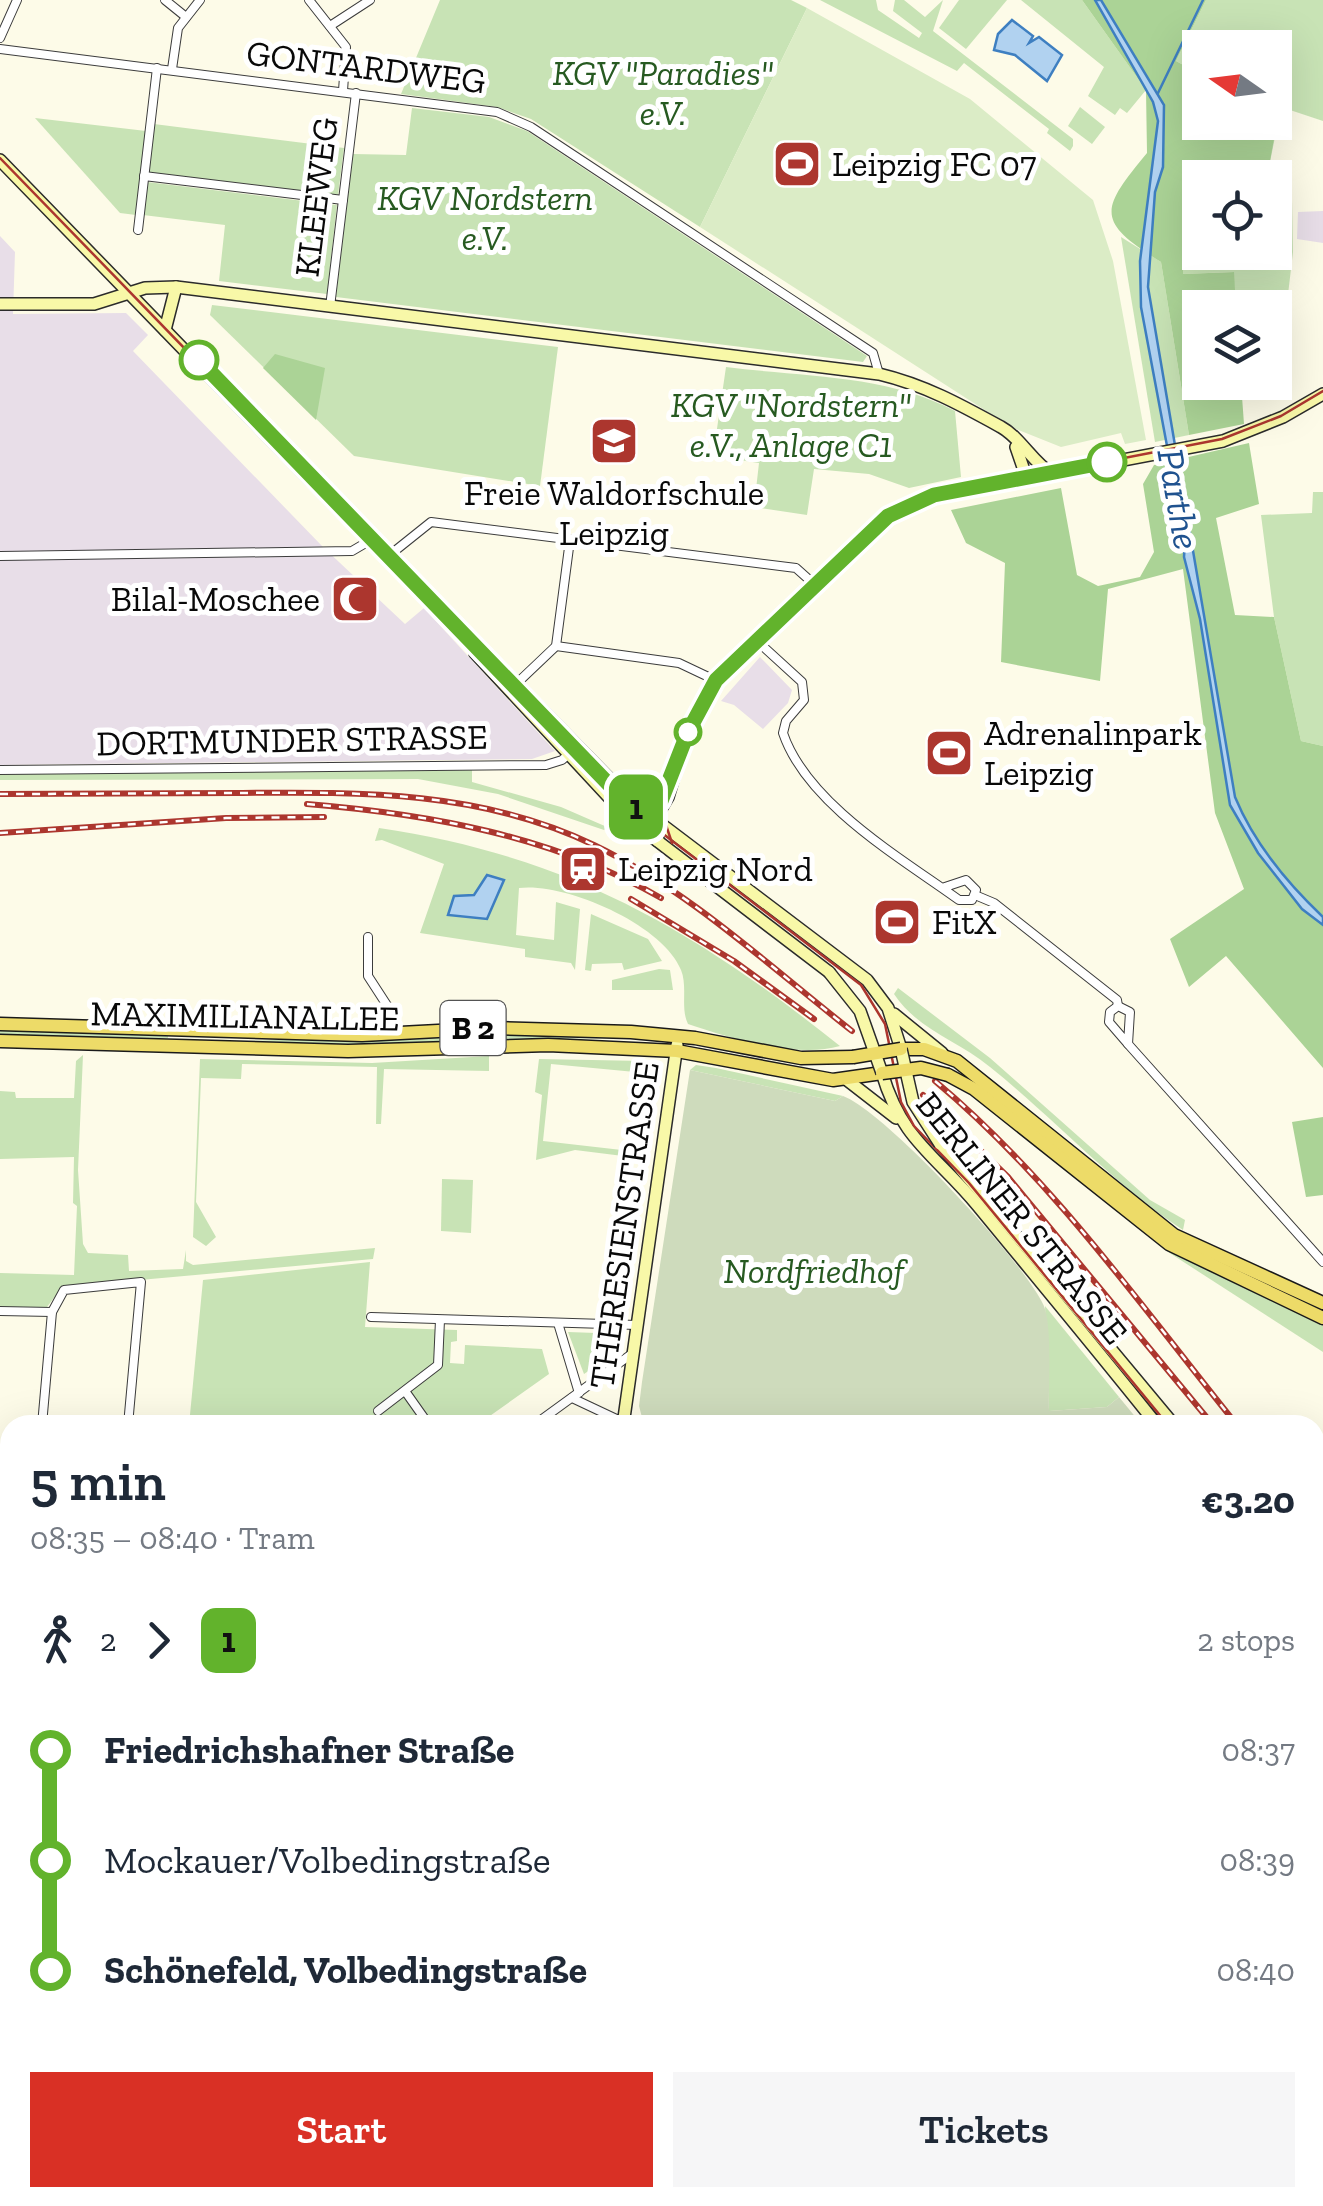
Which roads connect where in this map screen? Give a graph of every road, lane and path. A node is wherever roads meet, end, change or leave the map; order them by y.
1 (16, 0) edge
2 (165, 0) edge
3 (200, 0) edge
4 (324, 0) edge
5 (370, 0) edge
6 (312, 4) edge
7 (186, 17) junction
8 (330, 26) junction
9 (0, 38) edge
10 (0, 49) edge
11 (157, 68) junction
12 (172, 70) junction
13 (343, 91) junction
14 (356, 93) junction
15 (0, 160) edge
16 (144, 176) junction
17 (343, 200) junction
18 (138, 230) dead end
19 (176, 287) junction
20 (129, 293) junction
21 (0, 304) edge
22 (330, 307) junction
23 (165, 330) junction
24 (879, 374) junction
25 (1323, 394) edge
26 (996, 426) junction
27 (1052, 474) junction
28 (1027, 479) junction
29 (570, 540) junction
30 (369, 541) junction
31 (0, 556) edge
32 (386, 558) junction
33 (814, 585) junction
34 (460, 634) junction
35 (756, 640) junction
36 (556, 646) junction
37 (717, 681) junction
38 (516, 684) junction
39 (573, 750) junction
40 (0, 770) edge
41 (668, 796) junction
42 (625, 815) junction
43 (655, 819) junction
44 (676, 834) junction
45 (658, 841) junction
46 (942, 888) junction
47 (975, 895) junction
48 (368, 936) dead end
49 (1118, 1006) junction
50 (888, 1008) junction
51 (0, 1024) edge
52 (398, 1034) junction
53 (677, 1036) junction
54 (0, 1041) edge
55 (1128, 1044) junction
56 (901, 1050) junction
57 (677, 1052) junction
58 (876, 1053) junction
59 (946, 1055) junction
60 (904, 1069) junction
61 (882, 1073) junction
62 (847, 1080) junction
63 (899, 1121) junction
64 (1323, 1262) edge
65 (1323, 1303) edge
66 (0, 1312) edge
67 (52, 1312) junction
68 (371, 1317) dead end
69 (1323, 1318) edge
70 (440, 1320) junction
71 (558, 1323) junction
72 (637, 1324) junction
73 (633, 1353) junction
74 (405, 1391) junction
75 (575, 1395) junction
76 (378, 1412) dead end
77 (43, 1415) edge
78 (129, 1415) edge
79 (422, 1415) edge
80 (548, 1415) edge
81 (608, 1415) edge
82 (624, 1415) edge
83 (1148, 1415) edge
84 (1166, 1415) edge

1 - 9 street
2 - 7 street
3 - 7 street
4 - 6 street
5 - 8 street
6 - 8 street
7 - 12 street
8 - 13 street
10 - 11 street, GONTARDWEG
11 - 12 street, GONTARDWEG
11 - 16 street
12 - 13 street, GONTARDWEG
13 - 14 street, GONTARDWEG
14 - 17 street, KLEEWEG
14 - 24 street, GONTARDWEG
15 - 20 main road
16 - 17 street
16 - 18 street
17 - 22 street, KLEEWEG
19 - 20 main road
19 - 22 main road
19 - 23 main road
20 - 21 main road
20 - 23 main road
22 - 24 main road
23 - 30 main road
24 - 26 main road
25 - 27 main road
26 - 27 main road
26 - 28 main road
27 - 28 main road
28 - 33 main road
29 - 32 street
29 - 33 street
29 - 36 street
30 - 31 street
30 - 32 main road
32 - 34 main road
33 - 35 main road
34 - 38 main road
34 - 39 main road
35 - 37 main road
35 - 46 street
36 - 37 street
36 - 38 street
37 - 41 main road
38 - 39 main road
39 - 40 street, DORTMUNDER STRASSE
39 - 42 main road, BERLINER STRASSE
39 - 43 main road
41 - 43 main road
41 - 44 main road
42 - 43 main road
42 - 45 main road, BERLINER STRASSE
43 - 44 main road
43 - 45 main road
44 - 50 main road
45 - 58 main road, BERLINER STRASSE, bridge
46 - 47 street
46 - 47 street
47 - 49 street
48 - 52 street, MAXIMILIANALLEE
49 - 55 street
49 - 55 street
50 - 56 main road, BERLINER STRASSE
50 - 59 main road
51 - 52 main road, MAXIMILIANALLEE / B 2
52 - 53 main road, MAXIMILIANALLEE / B 2
53 - 57 main road, THERESIENSTRASSE
53 - 58 main road, MAXIMILIANALLEE / B 2, bridge
54 - 57 main road, MAXIMILIANALLEE / B 2
55 - 64 street
56 - 58 main road, B 2, bridge
56 - 59 main road, B 2
56 - 60 main road, BERLINER STRASSE, bridge
57 - 62 main road, MAXIMILIANALLEE / B 2
57 - 72 main road, THERESIENSTRASSE
58 - 61 main road, BERLINER STRASSE, bridge
59 - 65 main road
60 - 61 main road, MAXIMILIANALLEE / B 2, bridge
60 - 69 main road, B 2, bridge
60 - 84 main road, BERLINER STRASSE, bridge
61 - 62 main road, MAXIMILIANALLEE / B 2
61 - 63 main road, BERLINER STRASSE
62 - 63 main road
63 - 83 main road, BERLINER STRASSE
66 - 67 street
67 - 77 street
67 - 78 street
68 - 70 street
70 - 71 street
70 - 74 street
71 - 72 street
71 - 75 street
72 - 73 main road, THERESIENSTRASSE
73 - 75 street
73 - 82 main road, THERESIENSTRASSE
74 - 76 street
74 - 79 street
75 - 80 street
75 - 81 street, THERESIENSTRASSE

